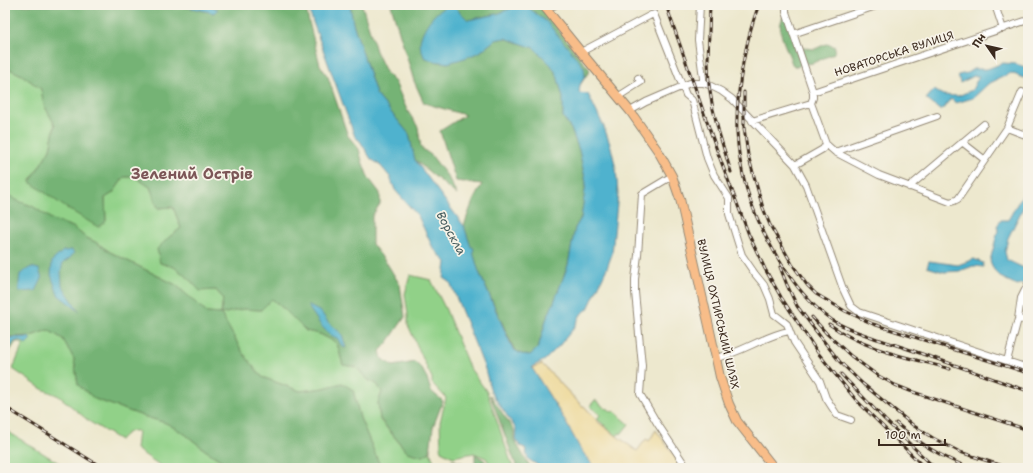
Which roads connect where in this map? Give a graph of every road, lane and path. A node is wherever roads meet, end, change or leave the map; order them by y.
1 (555, 5) edge
2 (700, 5) edge
3 (786, 5) edge
4 (879, 5) edge
5 (995, 5) edge
6 (545, 7) edge
7 (1028, 20) edge
8 (1003, 29) junction
9 (793, 34) junction
10 (581, 52) junction
11 (638, 78) dead end
12 (703, 83) junction
13 (682, 85) junction
14 (813, 92) junction
15 (1022, 92) dead end
16 (619, 96) junction
17 (812, 102) junction
18 (630, 110) junction
19 (937, 116) dead end
20 (752, 121) junction
21 (984, 124) dead end
22 (1007, 128) junction
23 (1028, 136) edge
24 (962, 142) junction
25 (826, 144) junction
26 (835, 152) junction
27 (985, 160) junction
28 (795, 165) junction
29 (672, 176) junction
30 (909, 187) junction
31 (1028, 284) edge
32 (1018, 318) junction
33 (1028, 320) edge
34 (789, 331) junction
35 (716, 358) junction
36 (1007, 361) junction
37 (1028, 368) edge
38 (851, 420) dead end
39 (687, 468) edge
40 (774, 468) edge

1 - 6 street
2 - 12 street
3 - 9 street
4 - 9 street
5 - 8 street
6 - 10 main road, ВУЛИЦЯ ОХТИРСЬКИЙ ШЛЯХ
7 - 8 street, НОВАТОРСЬКА ВУЛИЦЯ
8 - 14 street, НОВАТОРСЬКА ВУЛИЦЯ
9 - 14 street
10 - 13 street
10 - 16 main road, ВУЛИЦЯ ОХТИРСЬКИЙ ШЛЯХ
11 - 16 street
12 - 13 street
12 - 20 street
13 - 18 street
13 - 34 street
14 - 17 street
15 - 22 street
16 - 18 main road, ВУЛИЦЯ ОХТИРСЬКИЙ ШЛЯХ
17 - 20 street
17 - 25 street
18 - 29 main road, ВУЛИЦЯ ОХТИРСЬКИЙ ШЛЯХ
19 - 26 street
20 - 28 street
21 - 24 street
22 - 23 street
22 - 27 street
24 - 27 street
24 - 30 street
25 - 26 street
25 - 28 street
26 - 30 street
27 - 30 street
28 - 36 street
29 - 35 main road, ВУЛИЦЯ ОХТИРСЬКИЙ ШЛЯХ
29 - 39 street
31 - 32 street
32 - 33 street
32 - 36 street
34 - 35 street
34 - 38 street
35 - 40 main road, ВУЛИЦЯ ОХТИРСЬКИЙ ШЛЯХ
36 - 37 street

